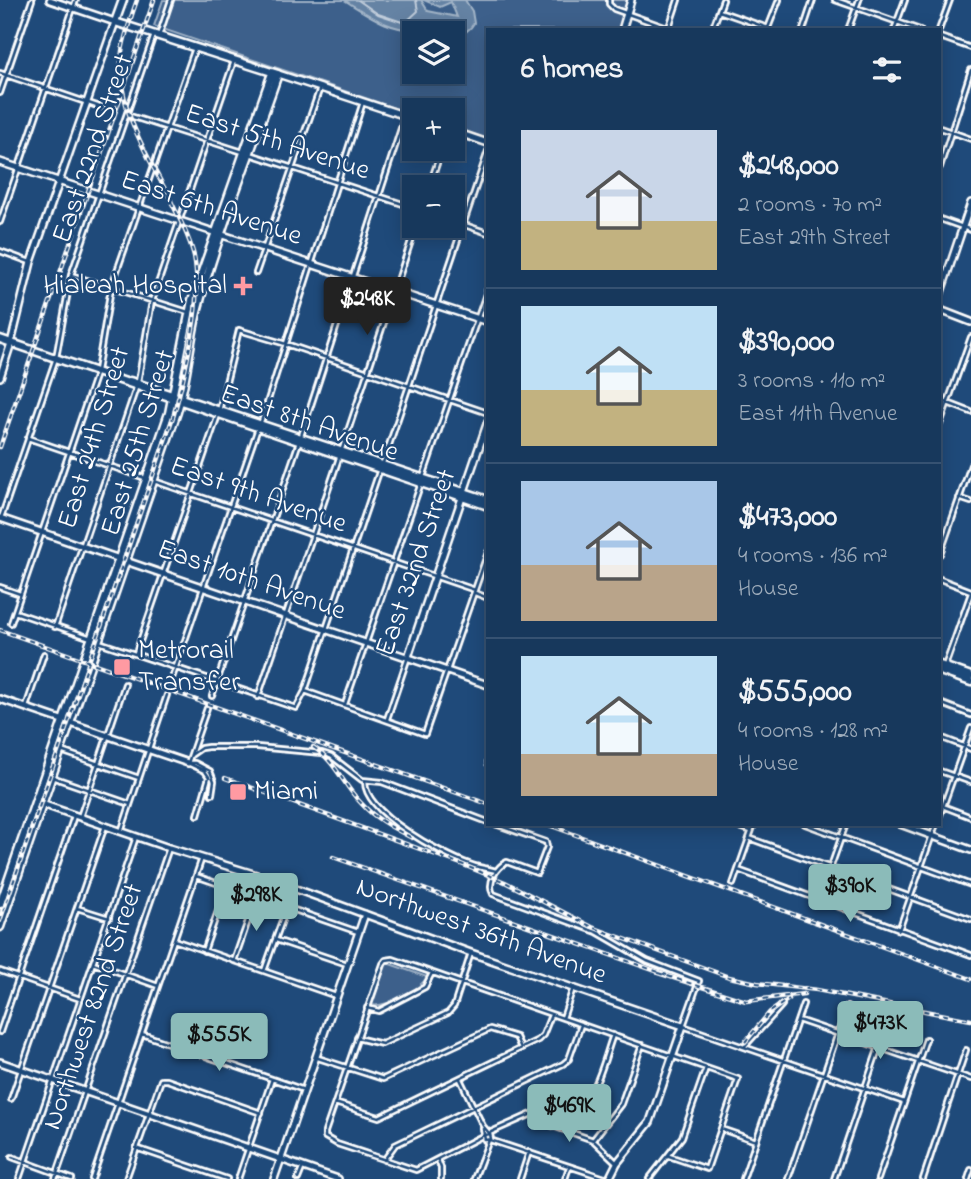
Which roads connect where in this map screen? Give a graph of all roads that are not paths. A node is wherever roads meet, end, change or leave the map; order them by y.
1 (32, 0) edge
2 (50, 0) edge
3 (76, 0) edge
4 (123, 0) edge
5 (171, 0) edge
6 (609, 0) edge
7 (631, 0) edge
8 (678, 0) edge
9 (723, 0) edge
10 (779, 0) edge
11 (813, 0) edge
12 (835, 0) edge
13 (859, 0) edge
14 (905, 0) edge
15 (950, 0) edge
16 (856, 7) junction
17 (74, 8) junction
18 (719, 11) junction
19 (627, 14) junction
20 (897, 21) junction
21 (115, 22) junction
22 (623, 28) edge
23 (666, 28) edge
24 (669, 28) edge
25 (713, 28) edge
26 (765, 28) edge
27 (768, 28) edge
28 (804, 28) edge
29 (849, 28) edge
30 (895, 28) edge
31 (915, 28) edge
32 (940, 28) edge
33 (156, 36) junction
34 (941, 37) edge
35 (195, 48) junction
36 (971, 48) edge
37 (234, 61) junction
38 (971, 70) edge
39 (0, 73) edge
40 (275, 74) junction
41 (6, 75) junction
42 (320, 88) junction
43 (47, 89) junction
44 (0, 93) edge
45 (363, 102) junction
46 (87, 103) junction
47 (103, 108) dead end
48 (127, 115) junction
49 (402, 115) edge
50 (402, 125) edge
51 (167, 128) junction
52 (941, 128) edge
53 (951, 132) junction
54 (465, 135) edge
55 (971, 139) edge
56 (207, 141) junction
57 (486, 142) edge
58 (247, 154) junction
59 (486, 157) edge
60 (0, 162) edge
61 (941, 164) edge
62 (19, 169) junction
63 (292, 169) junction
64 (59, 182) junction
65 (337, 183) junction
66 (99, 195) junction
67 (379, 197) junction
68 (971, 203) edge
69 (402, 204) edge
70 (140, 208) junction
71 (465, 219) edge
72 (941, 219) edge
73 (179, 221) junction
74 (0, 222) edge
75 (465, 226) edge
76 (963, 227) junction
77 (971, 230) edge
78 (486, 232) edge
79 (219, 233) junction
80 (412, 238) edge
81 (459, 238) edge
82 (264, 248) junction
83 (0, 251) edge
84 (32, 262) junction
85 (311, 264) junction
86 (256, 273) dead end
87 (71, 275) junction
88 (353, 278) junction
89 (111, 288) junction
90 (394, 291) junction
91 (941, 292) edge
92 (486, 294) edge
93 (152, 301) junction
94 (436, 305) junction
95 (941, 310) edge
96 (189, 312) junction
97 (478, 319) junction
98 (486, 322) edge
99 (971, 322) edge
100 (971, 337) edge
101 (0, 339) edge
102 (11, 343) junction
103 (286, 344) junction
104 (56, 358) junction
105 (327, 358) junction
106 (97, 371) junction
107 (368, 372) junction
108 (0, 377) edge
109 (137, 385) junction
110 (408, 385) junction
111 (177, 398) junction
112 (941, 400) edge
113 (450, 401) junction
114 (947, 403) junction
115 (218, 412) junction
116 (486, 412) edge
117 (971, 412) edge
118 (941, 421) edge
119 (259, 426) junction
120 (486, 427) edge
121 (29, 438) junction
122 (300, 440) junction
123 (69, 452) junction
124 (341, 453) junction
125 (971, 465) edge
126 (110, 466) junction
127 (381, 467) junction
128 (150, 479) junction
129 (422, 481) junction
130 (192, 493) junction
131 (462, 495) junction
132 (959, 498) junction
133 (486, 500) edge
134 (971, 502) edge
135 (486, 505) edge
136 (232, 506) junction
137 (0, 518) edge
138 (271, 521) junction
139 (42, 532) junction
140 (312, 534) junction
141 (82, 545) junction
142 (353, 548) junction
143 (941, 551) edge
144 (486, 558) edge
145 (122, 559) junction
146 (395, 562) junction
147 (163, 574) junction
148 (434, 576) junction
149 (941, 579) edge
150 (0, 587) edge
151 (204, 587) junction
152 (475, 592) junction
153 (971, 592) edge
154 (21, 594) junction
155 (486, 597) edge
156 (244, 601) junction
157 (15, 612) junction
158 (284, 615) junction
159 (10, 623) dead end
160 (55, 627) junction
161 (325, 629) junction
162 (95, 640) junction
163 (366, 643) junction
164 (44, 654) dead end
165 (136, 654) junction
166 (408, 657) junction
167 (176, 668) junction
168 (942, 669) edge
169 (448, 670) junction
170 (971, 676) edge
171 (217, 682) junction
172 (971, 682) edge
173 (125, 684) dead end
174 (486, 684) edge
175 (170, 687) dead end
176 (305, 691) junction
177 (167, 695) dead end
178 (212, 696) dead end
179 (258, 697) junction
180 (0, 699) edge
181 (941, 703) edge
182 (345, 704) junction
183 (26, 708) junction
184 (207, 708) dead end
185 (971, 715) edge
186 (387, 719) junction
187 (66, 721) junction
188 (971, 728) edge
189 (108, 736) junction
190 (941, 737) edge
191 (965, 746) junction
192 (149, 749) junction
193 (971, 749) edge
194 (61, 751) junction
195 (191, 755) junction
196 (98, 763) junction
197 (188, 763) junction
198 (941, 771) edge
199 (954, 776) junction
200 (52, 777) junction
201 (139, 778) junction
202 (365, 781) junction
203 (971, 782) edge
204 (89, 790) junction
205 (212, 794) dead end
206 (43, 804) junction
207 (130, 804) junction
208 (941, 806) edge
209 (198, 815) dead end
210 (77, 816) junction
211 (971, 817) edge
212 (486, 821) edge
213 (105, 826) junction
214 (501, 826) edge
215 (737, 826) edge
216 (753, 826) edge
217 (811, 826) edge
218 (845, 826) edge
219 (906, 826) edge
220 (935, 826) edge
221 (751, 831) junction
222 (121, 832) junction
223 (932, 835) junction
224 (136, 837) junction
225 (841, 837) junction
226 (749, 838) junction
227 (169, 848) junction
228 (971, 850) edge
229 (202, 858) junction
230 (920, 866) junction
231 (831, 868) junction
232 (738, 870) junction
233 (496, 872) junction
234 (196, 876) junction
235 (733, 884) dead end
236 (971, 885) edge
237 (226, 887) junction
238 (910, 896) junction
239 (256, 898) junction
240 (819, 900) junction
241 (0, 904) edge
242 (77, 908) junction
243 (286, 908) junction
244 (365, 914) junction
245 (109, 918) junction
246 (971, 919) edge
247 (0, 927) edge
248 (899, 930) junction
249 (358, 932) junction
250 (174, 940) junction
251 (276, 940) junction
252 (204, 951) junction
253 (471, 953) junction
254 (971, 955) edge
255 (234, 961) junction
256 (93, 963) junction
257 (347, 964) junction
258 (0, 971) edge
259 (264, 971) junction
260 (432, 973) junction
261 (127, 974) junction
262 (18, 978) junction
263 (462, 983) junction
264 (158, 986) junction
265 (49, 988) junction
266 (573, 988) junction
267 (336, 996) junction
268 (80, 999) junction
269 (782, 1004) dead end
270 (803, 1004) dead end
271 (847, 1007) dead end
272 (367, 1008) junction
273 (552, 1014) junction
274 (563, 1018) junction
275 (797, 1020) junction
276 (887, 1023) dead end
277 (581, 1024) junction
278 (683, 1026) junction
279 (0, 1032) edge
280 (142, 1034) junction
281 (837, 1034) junction
282 (612, 1035) junction
283 (357, 1038) junction
284 (926, 1039) dead end
285 (642, 1045) junction
286 (521, 1048) junction
287 (744, 1048) junction
288 (878, 1048) junction
289 (966, 1050) dead end
290 (673, 1055) junction
291 (315, 1056) junction
292 (784, 1060) junction
293 (0, 1062) edge
294 (918, 1062) junction
295 (706, 1068) junction
296 (347, 1069) junction
297 (22, 1070) junction
298 (824, 1075) junction
299 (958, 1075) junction
300 (272, 1079) junction
301 (460, 1079) junction
302 (53, 1080) junction
303 (971, 1080) edge
304 (865, 1088) junction
305 (303, 1090) junction
306 (85, 1092) junction
307 (11, 1099) dead end
308 (904, 1102) junction
309 (118, 1103) junction
310 (335, 1103) junction
311 (473, 1107) junction
312 (261, 1112) junction
313 (537, 1112) junction
314 (148, 1114) junction
315 (721, 1129) junction
316 (498, 1131) junction
317 (488, 1137) junction
318 (477, 1140) junction
319 (593, 1140) junction
320 (499, 1141) junction
321 (756, 1141) junction
322 (486, 1146) junction
323 (136, 1147) junction
324 (248, 1149) junction
325 (529, 1152) junction
326 (669, 1156) junction
327 (12, 1157) dead end
328 (280, 1159) junction
329 (384, 1160) junction
330 (438, 1160) junction
331 (25, 1162) junction
332 (617, 1163) junction
333 (303, 1167) junction
334 (569, 1167) junction
335 (971, 1170) edge
336 (57, 1174) junction
337 (19, 1179) edge
338 (55, 1179) edge
339 (72, 1179) edge
340 (92, 1179) edge
341 (126, 1179) edge
342 (227, 1179) edge
343 (238, 1179) edge
344 (274, 1179) edge
345 (298, 1179) edge
346 (338, 1179) edge
347 (441, 1179) edge
348 (474, 1179) edge
349 (520, 1179) edge
350 (565, 1179) edge
351 (608, 1179) edge
352 (649, 1179) edge
353 (743, 1179) edge
354 (788, 1179) edge
355 (834, 1179) edge
356 (878, 1179) edge
357 (923, 1179) edge
358 (968, 1179) edge

1 - 41 street
2 - 17 street
3 - 17 street
4 - 21 main road
5 - 33 street, East 22nd Street
6 - 19 street
7 - 19 street
8 - 24 street
9 - 18 street
10 - 27 street
11 - 28 street
12 - 16 street
13 - 16 street
14 - 20 street
15 - 32 street
16 - 20 street
16 - 29 street
17 - 21 street
17 - 43 street
18 - 25 street
18 - 26 street
19 - 22 street
19 - 23 street
20 - 30 street
20 - 31 street
21 - 33 main road
21 - 46 street
33 - 35 main road
33 - 48 street, East 22nd Street
34 - 36 street
35 - 37 main road
35 - 51 street
37 - 40 main road
37 - 56 street, East 24th Street
38 - 53 street
39 - 41 street
40 - 42 street
40 - 58 main road
41 - 43 street
41 - 44 street
42 - 45 street
42 - 63 street
43 - 46 street
43 - 62 street
45 - 49 street
45 - 65 street
46 - 47 street
46 - 64 street
48 - 51 street, East 5th Avenue
48 - 66 street, East 22nd Street
50 - 67 street
51 - 56 street, East 5th Avenue
51 - 70 street
52 - 53 street
53 - 55 street
53 - 61 street
54 - 57 street
56 - 58 street, East 5th Avenue
56 - 73 street, East 24th Street
58 - 63 street, East 5th Avenue
58 - 79 main road
59 - 71 street
60 - 62 street, East 6th Avenue
62 - 64 street, East 6th Avenue
62 - 74 street
63 - 65 street, East 5th Avenue
63 - 82 street
64 - 66 street, East 6th Avenue
64 - 84 street
65 - 67 street, East 5th Avenue
65 - 85 street
66 - 70 street, East 6th Avenue
66 - 87 street, East 22nd Street
67 - 69 street, East 5th Avenue
67 - 88 street
68 - 76 street
70 - 73 street, East 6th Avenue
70 - 89 street
72 - 76 street
73 - 79 street, East 6th Avenue
73 - 93 street, East 24th Street
75 - 78 street
76 - 77 street
76 - 91 street
79 - 82 street, East 6th Avenue
79 - 96 main road
79 - 111 main road, East 25th Street
80 - 90 street
81 - 94 street
82 - 85 street, East 6th Avenue
82 - 86 street
83 - 84 street
84 - 102 street
85 - 88 street, East 6th Avenue
85 - 103 street
87 - 89 street
87 - 104 street, East 22nd Street
88 - 90 street, East 6th Avenue
88 - 105 street
89 - 93 street
89 - 106 street
90 - 94 street, East 6th Avenue
90 - 107 street
92 - 97 street
93 - 96 street
93 - 109 street, East 24th Street
94 - 97 street, East 6th Avenue
94 - 110 street
95 - 99 street
96 - 111 main road
97 - 98 street, East 6th Avenue
97 - 113 street
100 - 114 street
101 - 102 main road, East 8th Avenue
102 - 104 main road, East 8th Avenue
102 - 108 street
103 - 105 street
103 - 115 street
103 - 119 street
104 - 106 main road, East 8th Avenue
104 - 121 street, East 22nd Street
105 - 107 street
105 - 122 street
106 - 109 main road, East 8th Avenue
106 - 123 street
107 - 110 street
107 - 124 street
109 - 111 main road, East 8th Avenue
109 - 126 street, East 24th Street
110 - 113 street
110 - 127 street
111 - 115 main road, East 8th Avenue
111 - 128 main road, East 25th Street
112 - 114 street
113 - 116 street
113 - 129 street
114 - 117 street
114 - 118 street
115 - 119 main road, East 8th Avenue
115 - 130 street
119 - 122 main road, East 8th Avenue
119 - 136 street
120 - 131 street, East 32nd Street
121 - 123 street, East 9th Avenue
121 - 137 street, East 22nd Street
122 - 124 main road, East 8th Avenue
122 - 138 street
123 - 126 street, East 9th Avenue
123 - 139 street
124 - 127 main road, East 8th Avenue
124 - 140 street
125 - 132 street
126 - 128 street, East 9th Avenue
126 - 141 street, East 24th Street
127 - 129 main road, East 8th Avenue
127 - 142 street
128 - 130 street, East 9th Avenue
128 - 145 main road, East 25th Street
129 - 131 main road, East 8th Avenue
129 - 146 street
130 - 136 street, East 9th Avenue
130 - 147 street
131 - 133 main road, East 8th Avenue
131 - 135 main road, East 8th Avenue
131 - 148 street, East 32nd Street
132 - 134 street
132 - 143 street
136 - 138 street, East 9th Avenue
136 - 151 street
137 - 139 street, East 10th Avenue
138 - 140 street, East 9th Avenue
138 - 156 street
139 - 141 street, East 10th Avenue
139 - 154 street
140 - 142 street, East 9th Avenue
140 - 158 street
141 - 145 street, East 10th Avenue
141 - 160 street, East 24th Street
142 - 146 street, East 9th Avenue
142 - 161 street
144 - 152 street
145 - 147 street, East 10th Avenue
145 - 162 main road, East 25th Street
146 - 148 street, East 9th Avenue
146 - 163 street
147 - 151 street, East 10th Avenue
147 - 165 street
148 - 152 street, East 9th Avenue
148 - 166 street, East 32nd Street
149 - 153 street
150 - 154 street
151 - 156 street, East 10th Avenue
151 - 167 street
152 - 155 street, East 9th Avenue
152 - 169 street
153 - 168 street
154 - 157 street
156 - 158 street, East 10th Avenue
156 - 171 street
157 - 159 street
157 - 160 street
158 - 161 street, East 10th Avenue
158 - 179 street
160 - 162 street
161 - 163 street, East 10th Avenue
161 - 176 street
162 - 165 street
162 - 187 main road, East 25th Street
163 - 166 street, East 10th Avenue
163 - 182 street
164 - 183 street
165 - 167 street
166 - 169 street, East 10th Avenue
166 - 186 street, East 32nd Street
167 - 171 street
167 - 175 street
168 - 170 main road
168 - 172 main road
169 - 174 street, East 10th Avenue
169 - 186 street
171 - 178 street
171 - 179 street
173 - 189 street
176 - 179 street
176 - 182 street
177 - 192 street
180 - 183 street
181 - 185 street
182 - 186 street
183 - 187 street
184 - 195 street
187 - 189 street
187 - 194 main road
187 - 241 main road
188 - 191 street
189 - 192 street
189 - 196 street
190 - 191 street
191 - 193 street
191 - 199 street
192 - 197 street
192 - 201 street
194 - 196 street
194 - 200 main road
195 - 197 street
195 - 202 street
196 - 201 street
196 - 204 street
197 - 205 street
197 - 209 street
198 - 199 street
199 - 203 street
199 - 208 street
200 - 204 street
200 - 206 main road
201 - 207 street
202 - 212 street
202 - 233 street
204 - 207 street
204 - 210 street
206 - 210 street, Northwest 36th Avenue
206 - 247 main road
207 - 222 street
208 - 211 street
210 - 213 street, Northwest 36th Avenue
210 - 262 street
213 - 222 street, Northwest 36th Avenue
213 - 242 street
214 - 233 street
215 - 221 street
216 - 221 street
217 - 225 street
218 - 225 street
219 - 223 street
220 - 223 street
221 - 226 street
222 - 224 street, Northwest 36th Avenue
223 - 228 street
223 - 230 street
224 - 227 street, Northwest 36th Avenue
224 - 245 street
225 - 230 street
225 - 231 street
226 - 231 street
226 - 232 street
227 - 229 street, Northwest 36th Avenue
227 - 261 street, Northwest 82nd Street
229 - 234 street
229 - 244 street, Northwest 36th Avenue
230 - 236 street
230 - 238 street
231 - 238 street
231 - 240 street
232 - 235 street
232 - 240 street
233 - 278 street
234 - 237 street
234 - 250 street
237 - 239 street
237 - 252 street
238 - 246 street
238 - 248 street
239 - 243 street
239 - 255 street
240 - 248 street
242 - 245 street
242 - 265 street
243 - 249 street
243 - 251 street
244 - 249 street
244 - 253 street, Northwest 36th Avenue
245 - 256 street
248 - 254 street
249 - 257 street
250 - 252 street
250 - 264 street
251 - 257 street
251 - 259 street
252 - 255 street
253 - 263 street
253 - 266 street, Northwest 36th Avenue
255 - 259 street
256 - 261 street
256 - 268 street
257 - 267 street
258 - 262 street
259 - 267 street
260 - 263 street
260 - 272 street
260 - 272 street
261 - 264 street
261 - 306 street, Northwest 82nd Street
262 - 265 street
262 - 279 street
263 - 273 street
263 - 283 street
264 - 280 street
265 - 268 street
265 - 297 street
266 - 274 street
266 - 278 street, Northwest 36th Avenue
267 - 291 street
268 - 302 street
269 - 287 street
270 - 275 street
271 - 281 street
272 - 283 street
273 - 274 street
273 - 286 street
274 - 277 street
275 - 281 street
275 - 292 street
276 - 288 street
277 - 282 street
277 - 311 street
278 - 287 street, Northwest 36th Avenue
278 - 290 street
280 - 300 street
280 - 309 street
281 - 288 street
281 - 298 street
282 - 285 street
282 - 313 street
283 - 296 street
284 - 294 street
285 - 290 street
285 - 319 street
286 - 296 street
286 - 301 street
287 - 292 street, Northwest 36th Avenue
288 - 294 street
288 - 304 street
289 - 299 street
290 - 295 street
290 - 332 street
291 - 296 street
291 - 305 street
292 - 298 street, Northwest 36th Avenue
292 - 321 street
293 - 297 street
294 - 299 street
294 - 308 street
295 - 315 street
295 - 326 street
296 - 310 street
297 - 302 street
297 - 307 street
298 - 304 street, Northwest 36th Avenue
298 - 354 street
299 - 303 street
299 - 357 street
300 - 305 street
300 - 312 street
301 - 310 street
301 - 311 street
302 - 306 street
302 - 331 street
304 - 308 street, Northwest 36th Avenue
304 - 355 street
305 - 328 street
306 - 309 street
306 - 336 street, Northwest 82nd Street
308 - 356 street
309 - 314 street
309 - 340 street
310 - 329 street
311 - 317 street
311 - 329 street
312 - 314 street
312 - 324 street
313 - 316 street
313 - 319 street
314 - 323 street
314 - 324 street
315 - 321 street
315 - 326 street
316 - 317 street
316 - 320 street
317 - 318 street
317 - 320 street
317 - 322 street
318 - 322 street
318 - 330 street
319 - 332 street
320 - 325 street
321 - 353 street
322 - 348 street
323 - 341 street
323 - 342 street
324 - 328 street
324 - 343 street
325 - 334 street
325 - 349 street
326 - 352 street
327 - 331 street
328 - 333 street
328 - 344 street
329 - 330 street
330 - 347 street
331 - 336 street
331 - 337 street
332 - 351 street
333 - 345 street
333 - 346 street
334 - 350 street
334 - 351 street
335 - 358 street
336 - 338 street, Northwest 82nd Street
336 - 339 street

